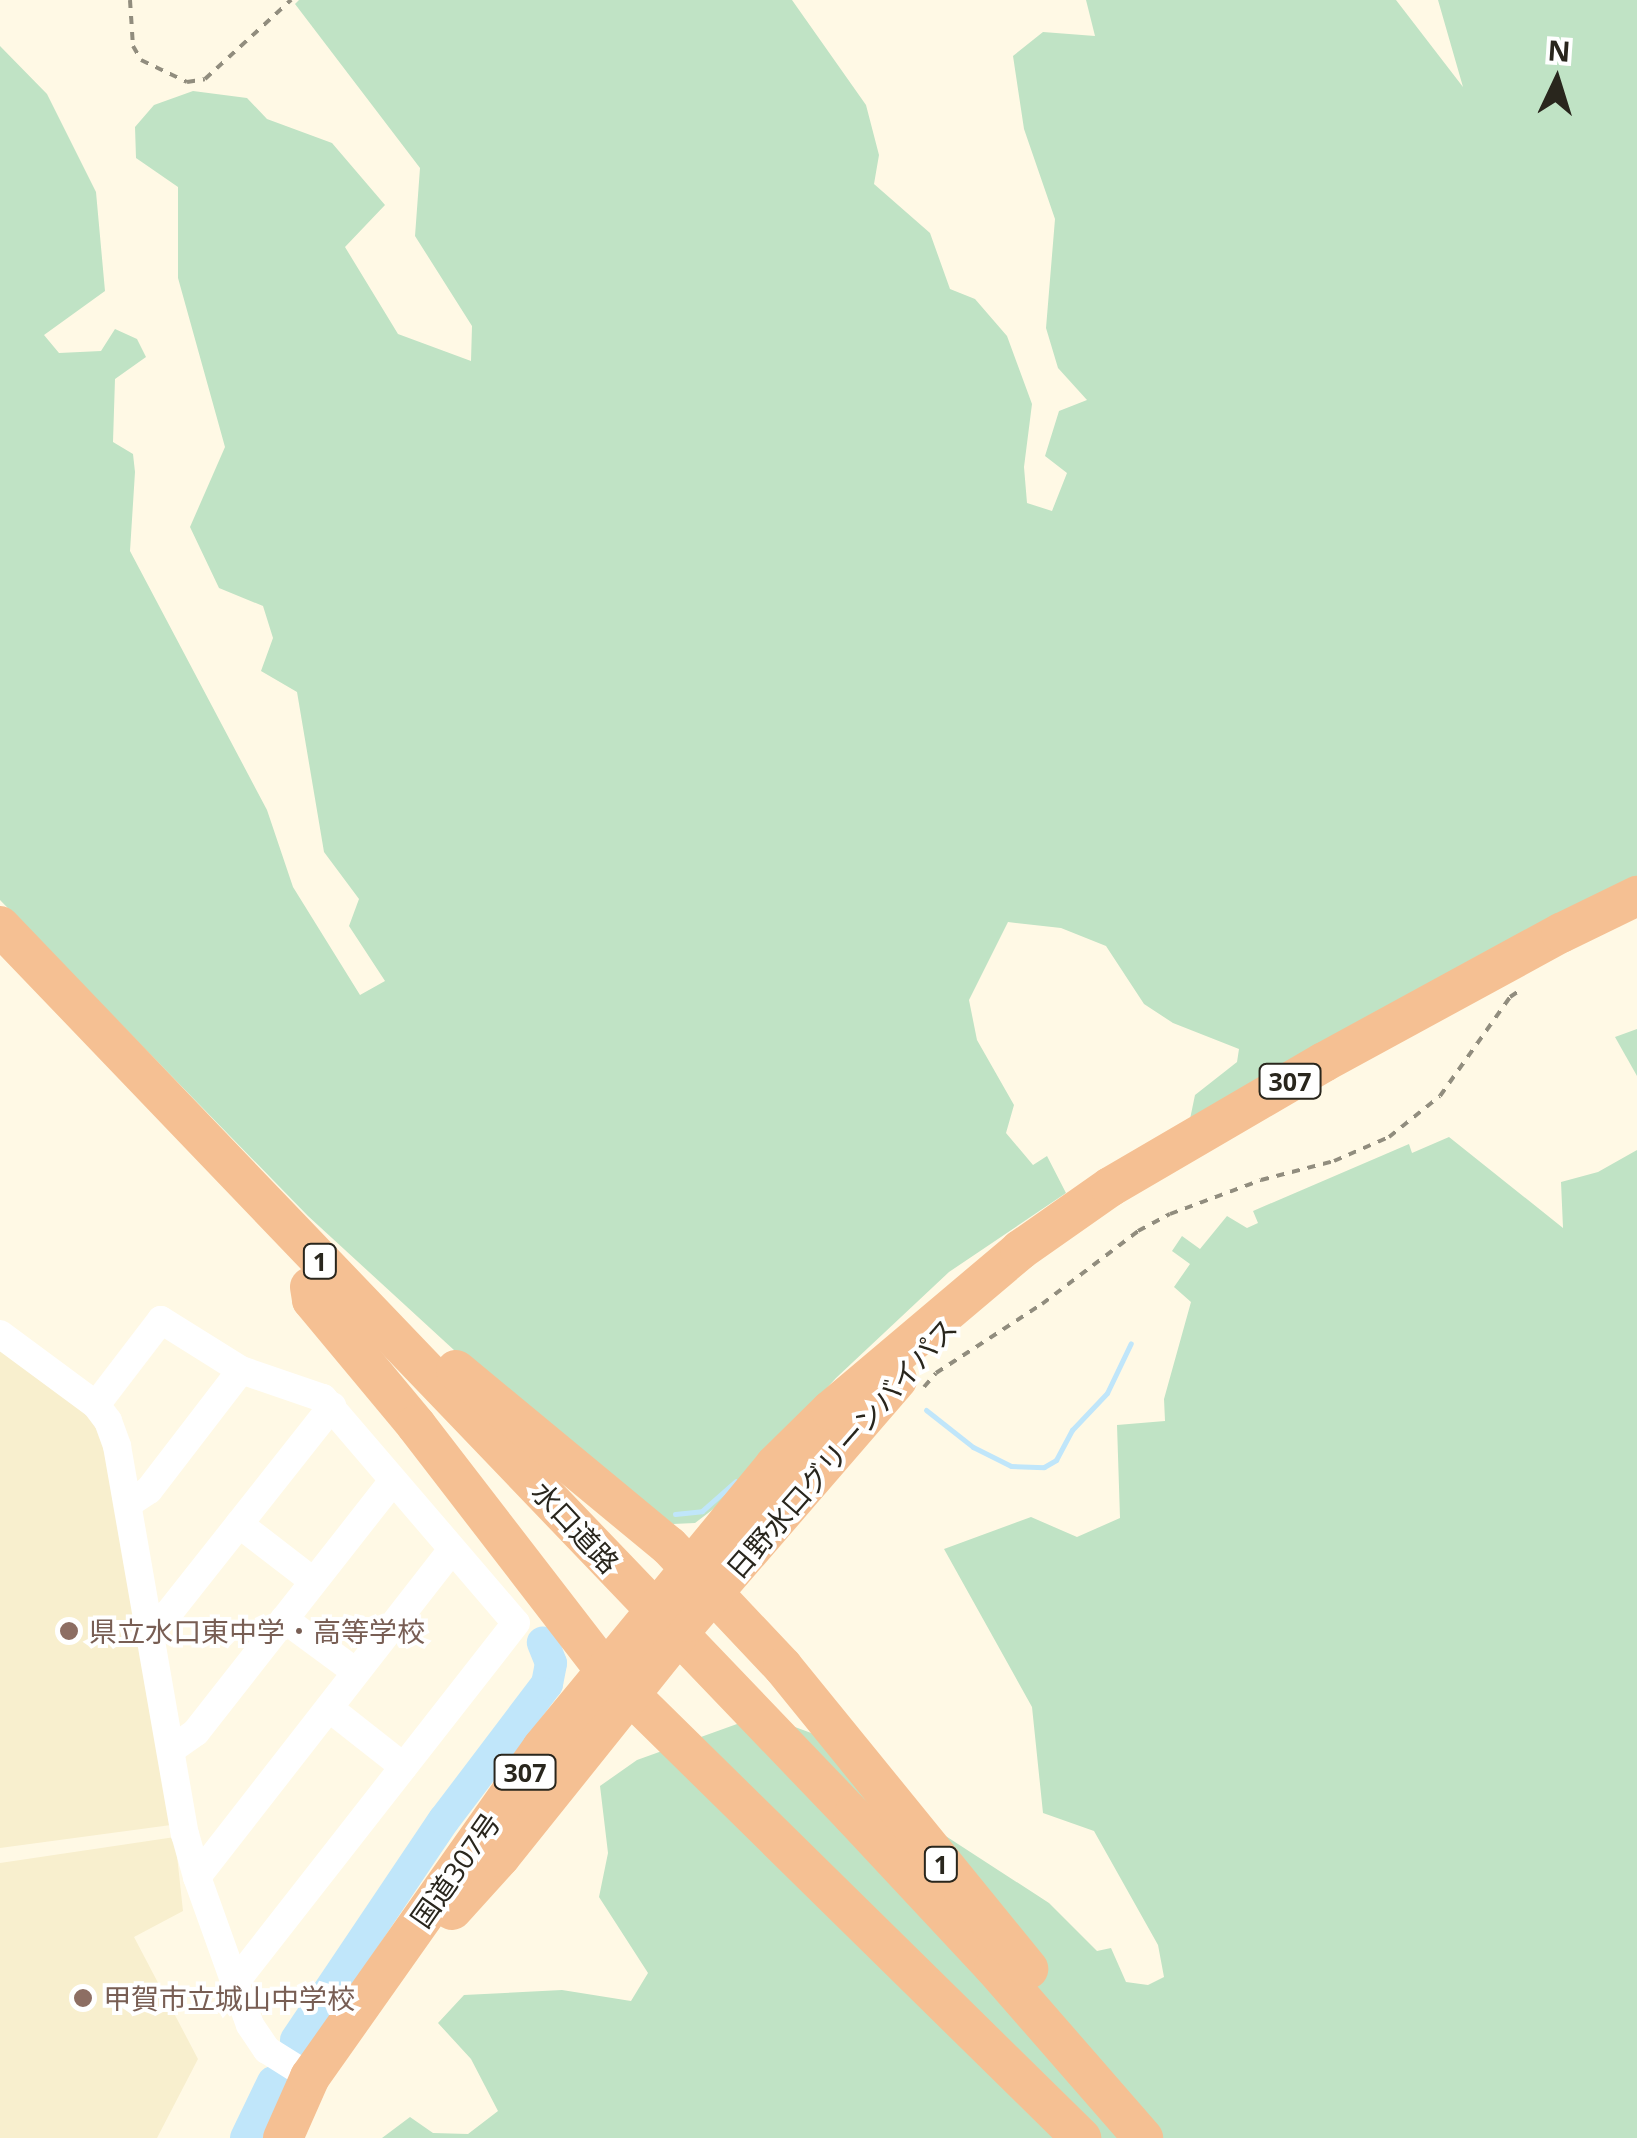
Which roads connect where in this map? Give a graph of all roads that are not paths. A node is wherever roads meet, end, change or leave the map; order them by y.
1 (1637, 896) edge
2 (0, 926) edge
3 (0, 964) edge
4 (311, 1269) junction
5 (965, 1300) junction
6 (0, 1334) edge
7 (241, 1370) junction
8 (96, 1405) junction
9 (332, 1406) junction
10 (392, 1482) junction
11 (128, 1504) junction
12 (728, 1523) junction
13 (239, 1524) junction
14 (645, 1527) junction
15 (452, 1550) junction
16 (702, 1581) junction
17 (313, 1582) junction
18 (284, 1619) junction
19 (149, 1622) junction
20 (686, 1658) junction
21 (356, 1672) junction
22 (618, 1684) junction
23 (329, 1708) junction
24 (172, 1749) junction
25 (404, 1766) junction
26 (197, 1877) junction
27 (232, 1986) junction
28 (310, 2078) junction
29 (283, 2138) edge
30 (1081, 2138) edge
31 (1107, 2138) edge
32 (1142, 2138) edge
33 (1165, 2138) edge

1 - 5 highway, 日野水口グリーンバイパス / 307
2 - 4 highway, 水口道路 / 1
3 - 4 highway, 水口道路 / 1
4 - 14 highway, 1
4 - 20 highway, 水口道路 / 1
4 - 22 highway, 1
5 - 12 highway, 日野水口グリーンバイパス / 307
5 - 16 highway, 日野水口グリーンバイパス / 307
6 - 8 street
7 - 8 street
7 - 9 street
7 - 11 street
8 - 11 street
9 - 10 street
9 - 13 street
10 - 15 street
10 - 17 street
11 - 19 street
12 - 14 highway
12 - 16 highway, 日野水口グリーンバイパス / 307
13 - 17 street
13 - 19 street
14 - 16 highway, 1
15 - 21 street
15 - 25 street
16 - 22 highway, 国道307号 / 307
16 - 33 highway, 1
17 - 18 street
18 - 21 street
18 - 24 street
19 - 24 street
20 - 31 highway, 水口道路 / 1
20 - 32 highway, 水口道路 / 1
21 - 23 street
22 - 28 highway, 国道307号 / 307
22 - 30 highway, 1
23 - 25 street
23 - 26 street
24 - 26 street
25 - 27 street
26 - 27 street
27 - 28 street
28 - 29 highway, 国道307号 / 307

